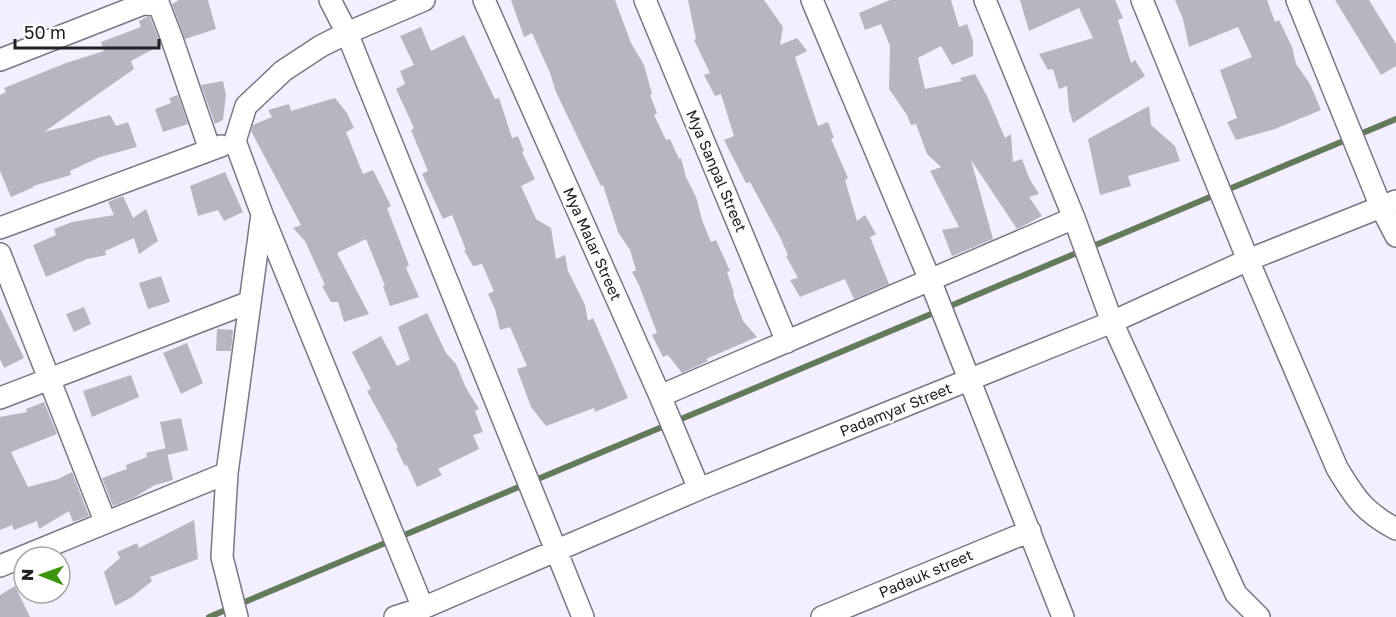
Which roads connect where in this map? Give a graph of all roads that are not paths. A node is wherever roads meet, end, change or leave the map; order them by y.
1 (330, 0) edge
2 (424, 0) edge
3 (484, 0) edge
4 (645, 0) edge
5 (812, 0) edge
6 (984, 0) edge
7 (1142, 0) edge
8 (1297, 0) edge
9 (347, 33) junction
10 (0, 60) edge
11 (235, 141) junction
12 (210, 150) junction
13 (1389, 204) edge
14 (262, 213) junction
15 (1074, 218) junction
16 (0, 228) edge
17 (1396, 236) edge
18 (0, 254) edge
19 (1248, 260) junction
20 (930, 280) junction
21 (250, 302) junction
22 (1112, 322) junction
23 (787, 342) junction
24 (50, 379) junction
25 (968, 381) junction
26 (660, 396) junction
27 (0, 398) edge
28 (227, 473) junction
29 (699, 489) junction
30 (105, 521) junction
31 (1396, 529) edge
32 (1030, 531) junction
33 (556, 551) junction
34 (0, 566) edge
35 (423, 608) junction
36 (237, 617) edge
37 (395, 617) edge
38 (583, 617) edge
39 (822, 617) edge
40 (1063, 617) edge
41 (1258, 617) edge

1 - 9 street
2 - 9 street
3 - 26 street, Mya Malar Street
4 - 23 street, Mya Sanpal Street
5 - 20 street
6 - 15 street
7 - 19 street
8 - 13 street
9 - 11 street
9 - 33 street
10 - 12 street
11 - 12 street
11 - 14 street
12 - 16 street
13 - 17 street
13 - 19 street, Padamyar Street
14 - 21 street
14 - 35 street
15 - 20 street
15 - 22 street
18 - 24 street
19 - 22 street, Padamyar Street
19 - 31 street
20 - 23 street
20 - 25 street
21 - 24 street
21 - 28 street
22 - 25 street, Padamyar Street
22 - 41 street
23 - 26 street
24 - 27 street
24 - 30 street
25 - 29 street, Padamyar Street
25 - 32 street
26 - 29 street, Mya Malar Street
28 - 30 street
28 - 36 street
29 - 33 street, Padamyar Street
30 - 34 street
32 - 39 street, Padauk street
32 - 40 street
33 - 35 street, Padamyar Street
33 - 38 street
35 - 37 street, Padamyar Street

